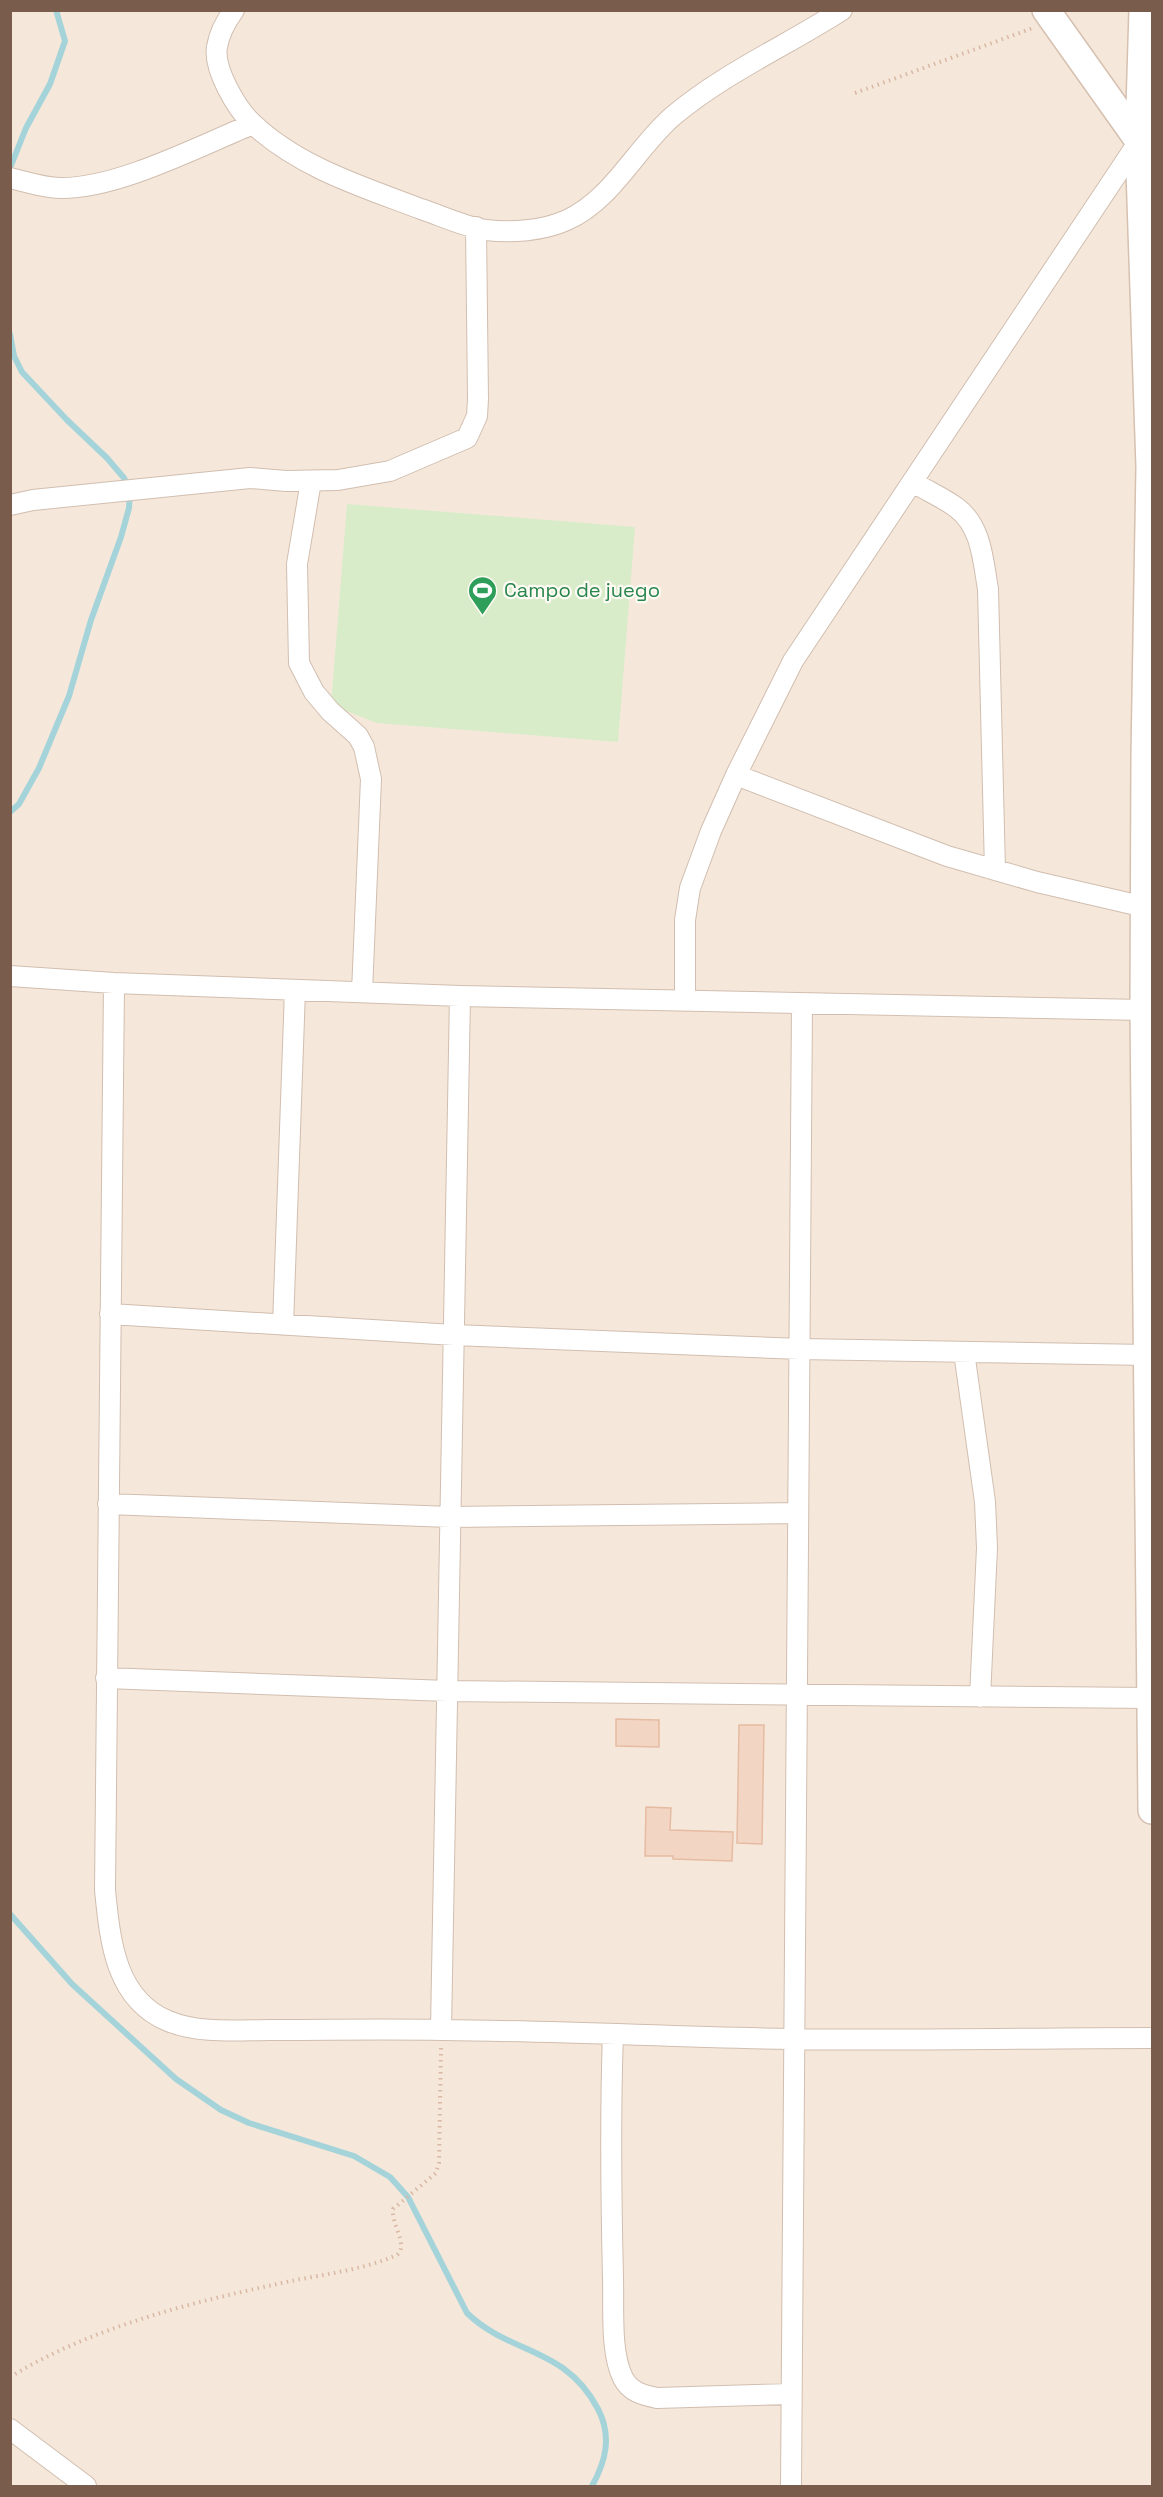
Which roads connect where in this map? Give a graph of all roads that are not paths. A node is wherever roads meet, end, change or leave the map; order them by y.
1 (234, 10) edge
2 (842, 10) edge
3 (1143, 10) edge
4 (1050, 16) edge
5 (253, 124) junction
6 (1139, 141) junction
7 (10, 178) edge
8 (476, 227) junction
9 (1151, 466) edge
10 (311, 481) junction
11 (913, 482) junction
12 (10, 505) edge
13 (736, 775) junction
14 (995, 870) junction
15 (1145, 907) junction
16 (1148, 943) edge
17 (10, 975) edge
18 (114, 983) junction
19 (295, 990) junction
20 (362, 992) junction
21 (460, 996) junction
22 (685, 1000) junction
23 (802, 1004) junction
24 (1144, 1010) junction
25 (1149, 1079) edge
26 (110, 1314) junction
27 (283, 1324) junction
28 (454, 1335) junction
29 (800, 1349) junction
30 (964, 1352) junction
31 (1148, 1355) junction
32 (108, 1504) junction
33 (798, 1513) junction
34 (450, 1517) junction
35 (1152, 1666) edge
36 (106, 1677) junction
37 (447, 1691) junction
38 (797, 1695) junction
39 (980, 1697) junction
40 (1151, 1698) edge
41 (1152, 1810) edge
42 (441, 2030) junction
43 (613, 2034) junction
44 (1152, 2038) edge
45 (795, 2039) junction
46 (792, 2394) junction
47 (10, 2429) edge
48 (86, 2487) edge
49 (791, 2487) edge

1 - 5 street
2 - 8 street
3 - 6 main road
4 - 6 main road
5 - 7 street
5 - 8 street
6 - 9 main road
6 - 11 street
8 - 10 street
9 - 15 main road
10 - 12 street
10 - 20 street
11 - 13 street
11 - 14 street
13 - 14 street
13 - 22 street
14 - 15 street
15 - 16 main road
16 - 24 main road
17 - 18 street
18 - 19 street
18 - 26 street
19 - 20 street
19 - 27 street
20 - 21 street
21 - 22 street
21 - 28 street
22 - 23 street
23 - 24 street
23 - 29 street
24 - 25 main road
25 - 31 main road
26 - 27 street
26 - 32 street
27 - 28 street
28 - 29 street
28 - 34 street
29 - 30 street
29 - 33 street
30 - 31 street
30 - 39 street
31 - 35 main road
32 - 34 street
32 - 36 street
33 - 34 street
33 - 38 street
34 - 37 street
35 - 40 main road
36 - 37 street
36 - 42 street
37 - 38 street
37 - 42 street
38 - 39 street
38 - 45 street
39 - 40 street
40 - 41 main road
42 - 43 street
43 - 45 street
43 - 46 street
44 - 45 street
45 - 46 street
46 - 49 street
47 - 48 street

